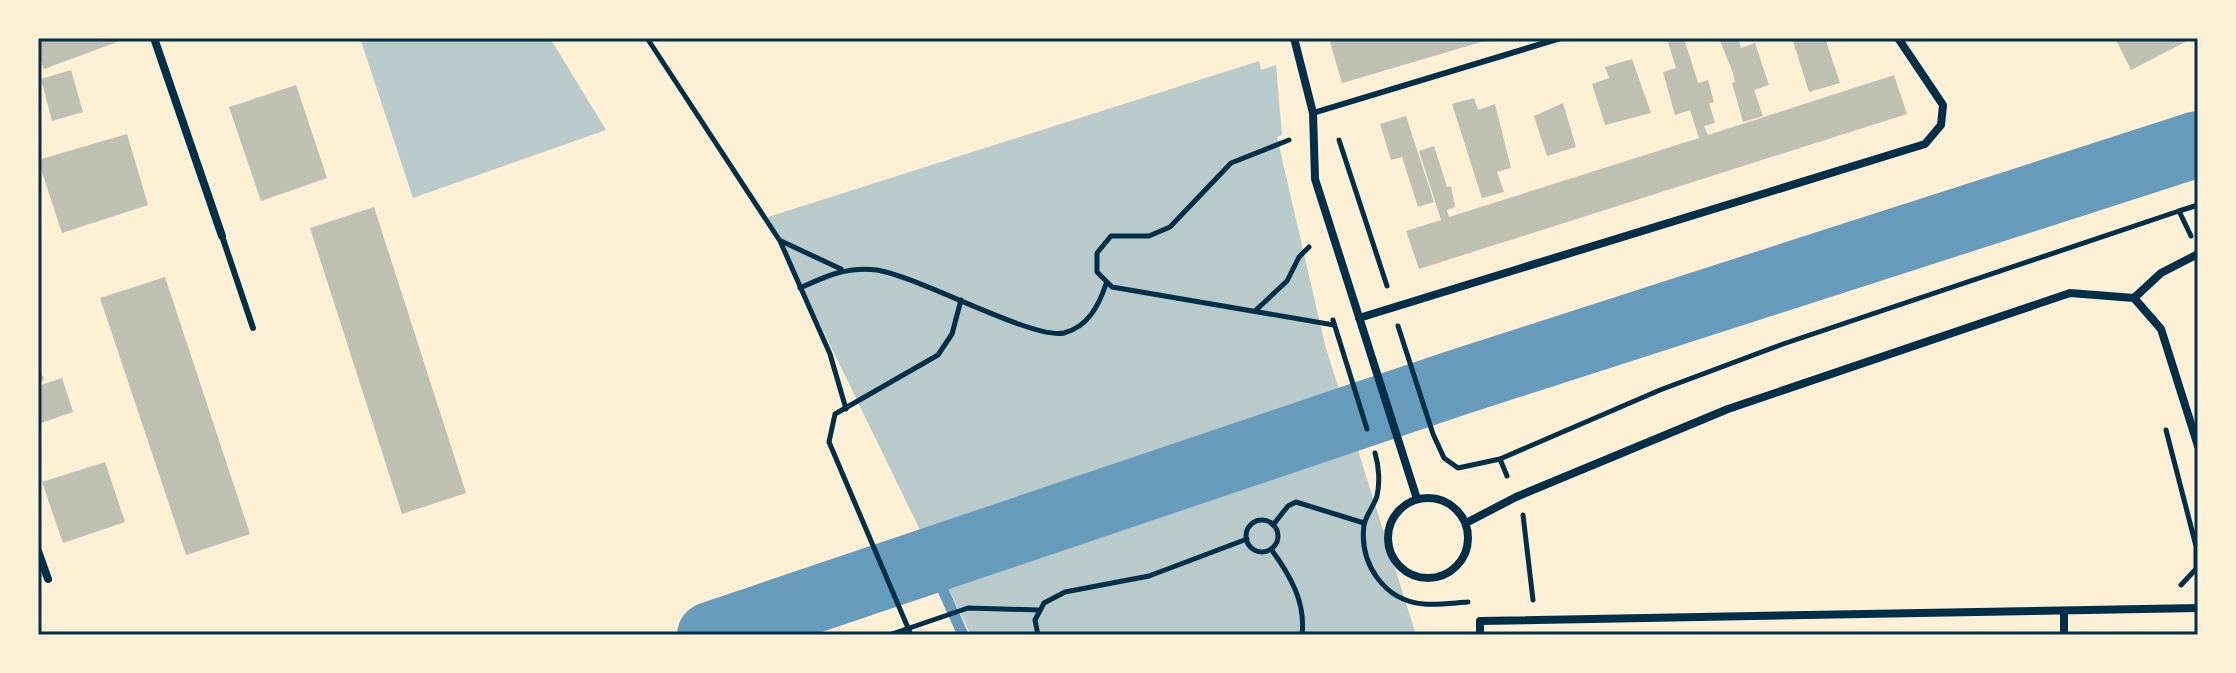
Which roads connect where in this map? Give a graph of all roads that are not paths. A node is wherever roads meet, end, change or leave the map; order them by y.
1 (154, 38) edge
2 (1294, 38) edge
3 (1561, 38) edge
4 (1898, 38) edge
5 (1313, 113) junction
6 (222, 236) joint
7 (2198, 254) edge
8 (2134, 298) junction
9 (1359, 318) junction
10 (253, 328) dead end
11 (2198, 446) edge
12 (1417, 499) junction
13 (1466, 523) junction
14 (38, 551) edge
15 (48, 579) dead end
16 (2198, 608) edge
17 (2064, 614) junction
18 (1480, 635) edge
19 (2064, 635) edge

1 - 6 street
2 - 5 street
3 - 5 lane
4 - 9 street
5 - 9 street
6 - 10 lane
7 - 8 street
8 - 11 street
8 - 13 street
9 - 12 street
12 - 13 street
12 - 13 street
14 - 15 street
16 - 17 street
17 - 18 street
17 - 19 street

